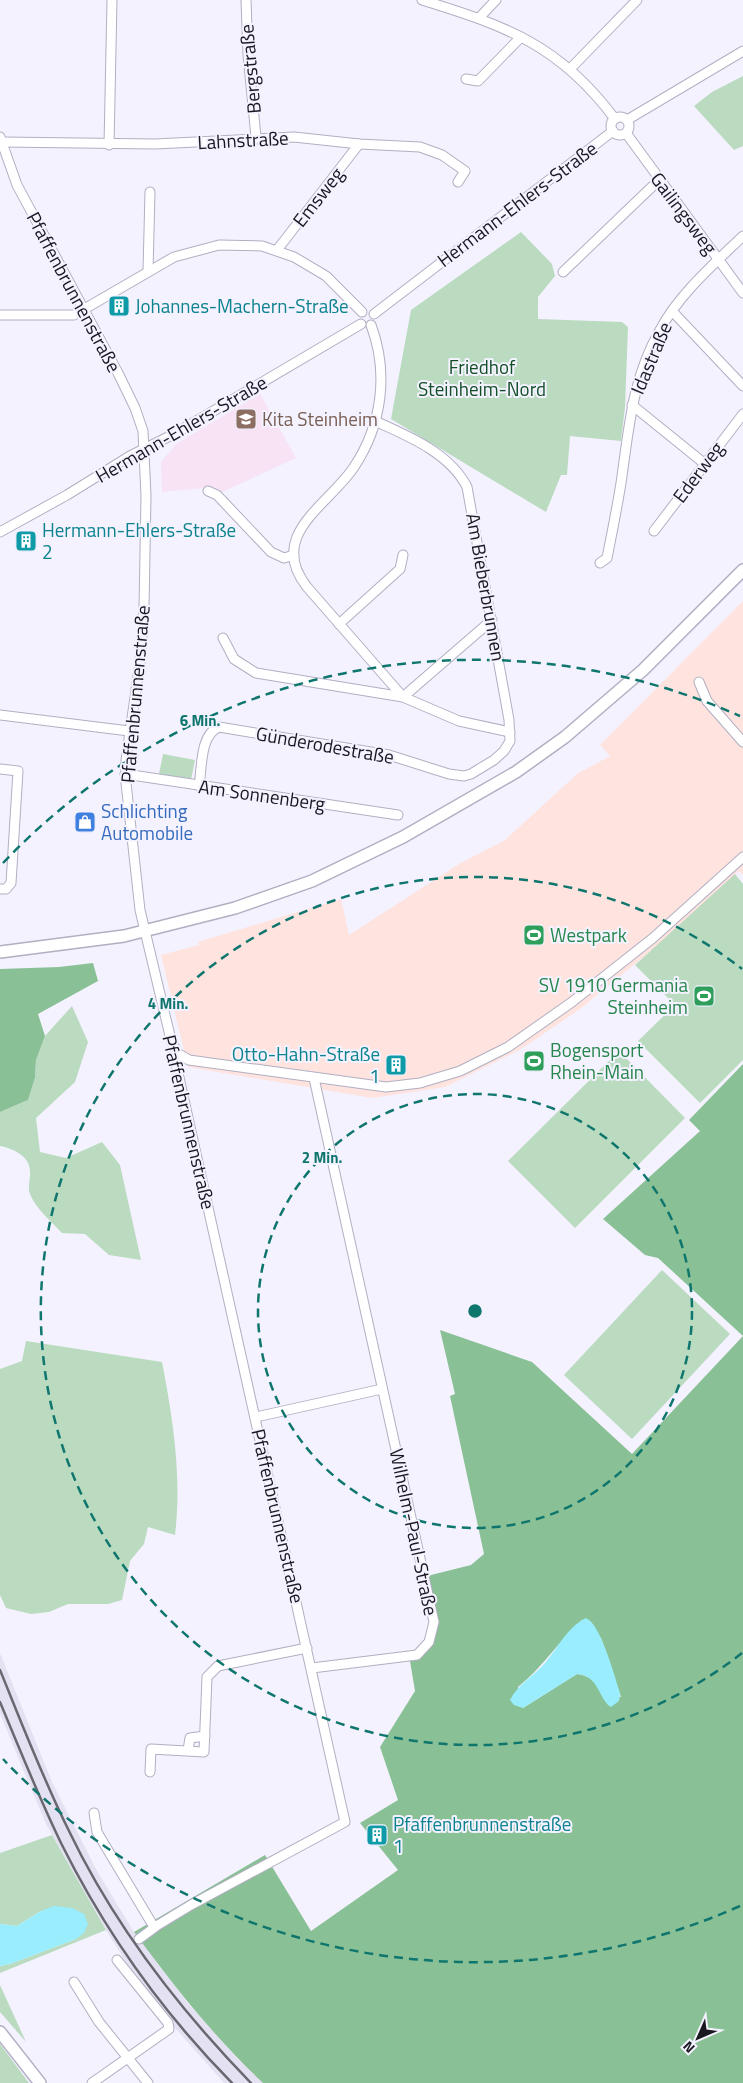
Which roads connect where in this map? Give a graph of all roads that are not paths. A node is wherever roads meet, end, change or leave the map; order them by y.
1 (112, 0) edge
2 (246, 0) edge
3 (422, 0) edge
4 (496, 0) edge
5 (637, 0) edge
6 (479, 18) junction
7 (521, 37) junction
8 (743, 51) edge
9 (571, 68) junction
10 (466, 79) dead end
11 (615, 119) junction
12 (627, 120) junction
13 (613, 131) junction
14 (626, 133) junction
15 (256, 137) junction
16 (1, 140) edge
17 (359, 144) junction
18 (109, 145) junction
19 (659, 180) junction
20 (458, 182) dead end
21 (150, 192) dead end
22 (743, 236) edge
23 (277, 250) junction
24 (718, 260) junction
25 (148, 271) junction
26 (563, 272) dead end
27 (743, 292) edge
28 (84, 310) junction
29 (672, 311) junction
30 (362, 312) junction
31 (374, 314) junction
32 (0, 315) edge
33 (361, 324) junction
34 (371, 325) junction
35 (743, 386) edge
36 (632, 405) junction
37 (743, 414) edge
38 (376, 422) junction
39 (144, 449) junction
40 (705, 464) junction
41 (208, 491) dead end
42 (654, 531) dead end
43 (0, 532) edge
44 (294, 555) junction
45 (403, 555) dead end
46 (600, 563) dead end
47 (743, 563) edge
48 (743, 570) edge
49 (724, 588) junction
50 (492, 620) junction
51 (339, 624) junction
52 (223, 638) dead end
53 (699, 682) dead end
54 (403, 698) junction
55 (0, 715) edge
56 (129, 732) junction
57 (510, 732) junction
58 (743, 742) edge
59 (0, 769) edge
60 (125, 774) junction
61 (199, 786) junction
62 (398, 815) dead end
63 (743, 857) edge
64 (0, 889) edge
65 (145, 932) junction
66 (0, 952) edge
67 (177, 1053) junction
68 (314, 1078) junction
69 (382, 1389) junction
70 (256, 1417) junction
71 (308, 1648) junction
72 (312, 1668) junction
73 (204, 1736) junction
74 (188, 1750) junction
75 (150, 1772) dead end
76 (94, 1813) dead end
77 (154, 1927) junction
78 (139, 1939) dead end
79 (117, 1960) dead end
80 (74, 1982) dead end
81 (0, 2032) edge
82 (127, 2057) junction
83 (40, 2083) edge
84 (92, 2083) edge
85 (148, 2083) edge

1 - 18 street
2 - 15 street, Bergstraße
3 - 6 street
4 - 6 street
5 - 9 street
6 - 7 street
7 - 9 street
7 - 10 street
8 - 12 street
9 - 11 street
11 - 12 street
11 - 13 street
12 - 14 street
13 - 14 street
13 - 31 street, Hermann-Ehlers-Straße
14 - 19 street, Gailingsweg
15 - 17 street, Lahnstraße
15 - 18 street, Lahnstraße
16 - 18 street, Lahnstraße
16 - 28 street, Pfaffenbrunnenstraße
17 - 20 street, Lahnstraße
17 - 23 street, Emsweg
19 - 24 street, Gailingsweg
19 - 26 street
21 - 25 street
22 - 24 street, Idastraße
23 - 25 street
23 - 30 street
24 - 27 street, Gailingsweg
24 - 29 street, Idastraße
25 - 28 street
28 - 32 street
28 - 39 street, Pfaffenbrunnenstraße
29 - 35 street
29 - 36 street, Idastraße
30 - 31 street
30 - 33 street
31 - 34 street
33 - 34 street
33 - 39 street, Hermann-Ehlers-Straße
34 - 38 street
36 - 40 street
36 - 46 street, Idastraße
37 - 40 street, Ederweg
38 - 44 street
38 - 50 street, Am Bieberbrunnen
39 - 43 street, Hermann-Ehlers-Straße
39 - 56 street, Pfaffenbrunnenstraße
40 - 42 street, Ederweg
41 - 44 street
44 - 51 street
45 - 51 street
47 - 49 main road
48 - 49 main road
49 - 65 main road
50 - 54 street
50 - 57 street, Am Bieberbrunnen
51 - 54 street
52 - 54 street
53 - 58 street
54 - 57 street
55 - 56 street
56 - 60 street, Pfaffenbrunnenstraße
57 - 61 street, Günderodestraße
59 - 64 street
60 - 61 street, Am Sonnenberg
60 - 65 street, Pfaffenbrunnenstraße
61 - 62 street, Am Sonnenberg
63 - 68 street
65 - 66 main road
65 - 67 street, Pfaffenbrunnenstraße
67 - 68 street
67 - 70 street, Pfaffenbrunnenstraße
68 - 69 street, Wilhelm-Paul-Straße
69 - 70 street
69 - 72 street, Wilhelm-Paul-Straße
70 - 71 street, Pfaffenbrunnenstraße
71 - 72 street, Pfaffenbrunnenstraße
71 - 73 street
72 - 77 street, Pfaffenbrunnenstraße
73 - 74 street
73 - 74 street
74 - 75 street
76 - 77 street
77 - 78 street, Pfaffenbrunnenstraße
79 - 82 street
80 - 82 street
81 - 83 main road
82 - 84 street
82 - 85 street

